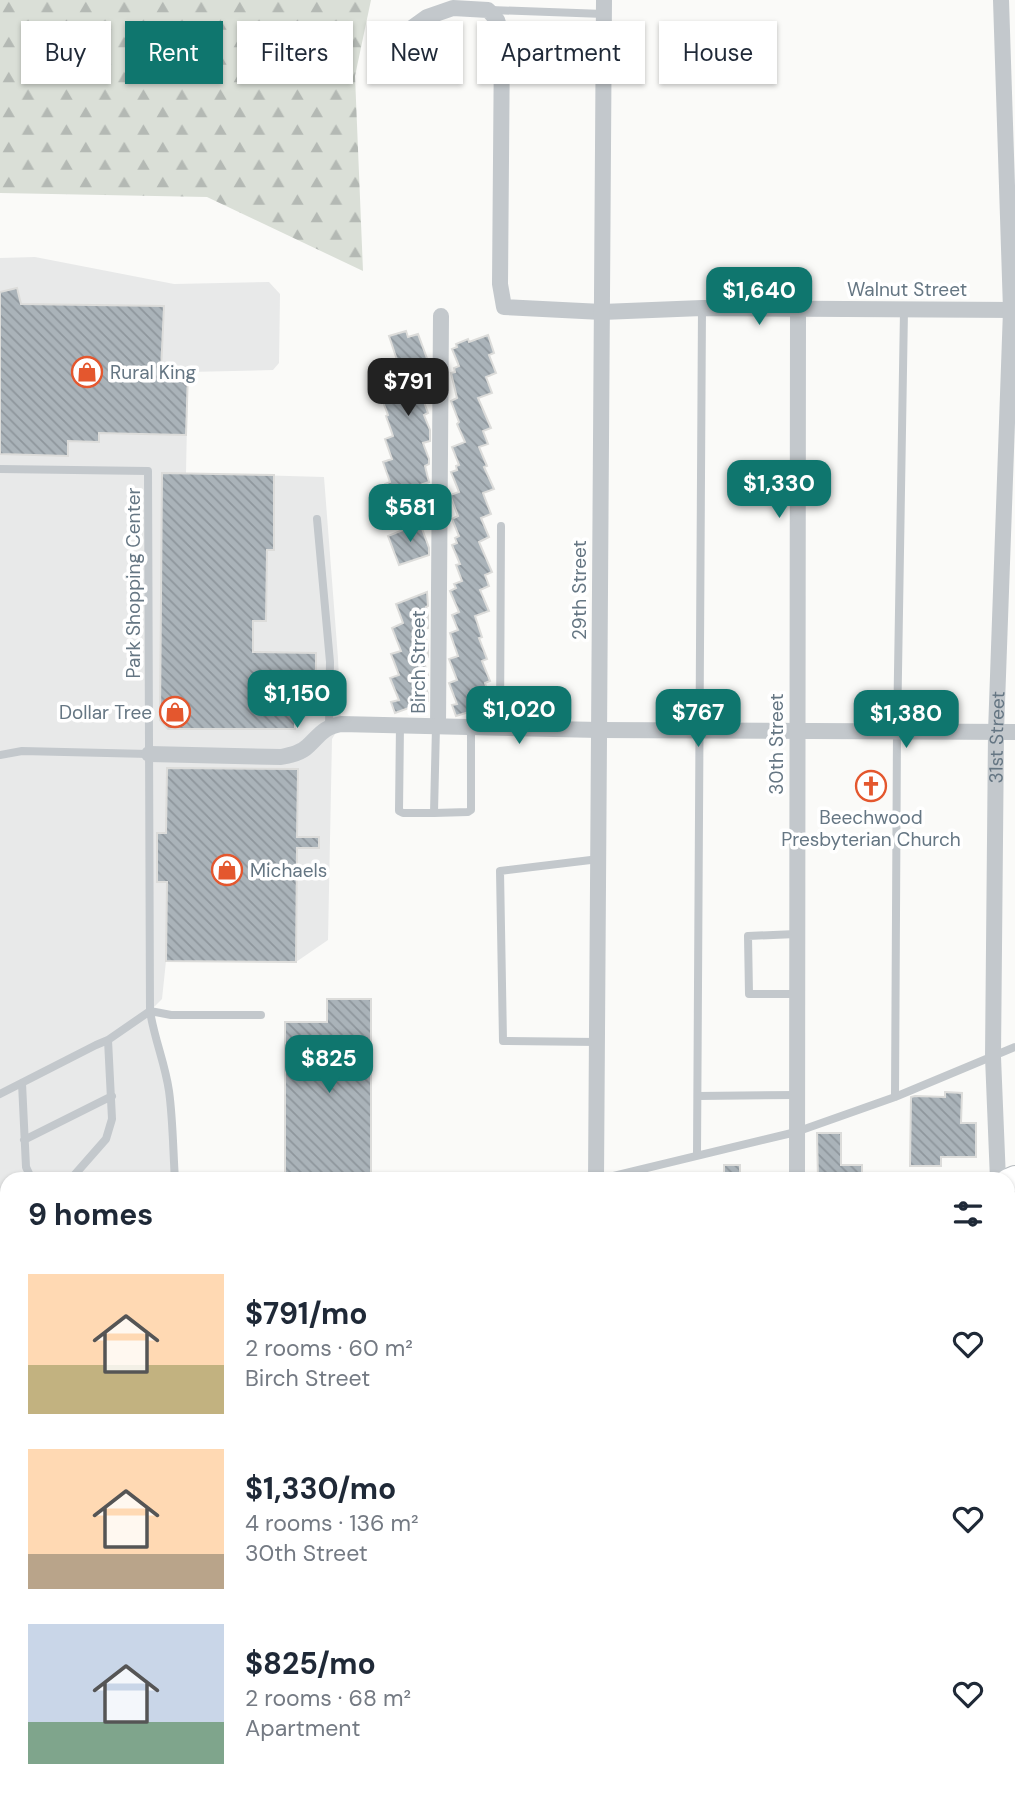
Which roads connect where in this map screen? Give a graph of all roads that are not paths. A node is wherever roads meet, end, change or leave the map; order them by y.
1 (1001, 0) edge
2 (604, 7) edge
3 (488, 10) junction
4 (421, 21) edge
5 (702, 308) junction
6 (798, 309) junction
7 (904, 310) junction
8 (1013, 310) edge
9 (602, 312) junction
10 (441, 316) dead end
11 (0, 469) edge
12 (317, 519) dead end
13 (501, 526) dead end
14 (400, 725) junction
15 (329, 726) junction
16 (437, 726) junction
17 (471, 727) junction
18 (500, 727) junction
19 (599, 730) junction
20 (701, 730) junction
21 (797, 731) junction
22 (897, 732) junction
23 (996, 732) junction
24 (1015, 732) edge
25 (149, 754) junction
26 (0, 755) edge
27 (434, 813) junction
28 (599, 859) junction
29 (796, 934) junction
30 (796, 994) junction
31 (150, 1011) junction
32 (261, 1015) dead end
33 (108, 1040) junction
34 (597, 1042) junction
35 (1015, 1047) edge
36 (993, 1057) junction
37 (22, 1083) junction
38 (0, 1094) edge
39 (796, 1095) junction
40 (112, 1096) junction
41 (698, 1096) junction
42 (895, 1097) junction
43 (796, 1132) junction
44 (24, 1140) junction
45 (697, 1154) junction
46 (28, 1172) edge
47 (76, 1172) edge
48 (174, 1172) edge
49 (597, 1172) edge
50 (628, 1172) edge
51 (797, 1172) edge
52 (998, 1172) edge

1 - 8 street, 31st Street
2 - 3 lane
2 - 9 street, 29th Street
3 - 4 street
3 - 9 street, Walnut Street
5 - 6 street, Walnut Street
5 - 9 street, Walnut Street
5 - 20 lane
6 - 7 street, Walnut Street
6 - 21 street, 30th Street
7 - 8 street, Walnut Street
7 - 22 lane
8 - 23 street, 31st Street
9 - 19 street, 29th Street
10 - 16 street, Birch Street
11 - 25 lane, Park Shopping Center
12 - 15 lane
13 - 18 lane
14 - 15 street
14 - 16 street
14 - 27 lane
15 - 25 street
16 - 17 street, Birch Street
16 - 27 lane
17 - 18 street, Birch Street
17 - 27 lane
18 - 19 street, Birch Street
19 - 20 street, Birch Street
19 - 28 street, 29th Street
20 - 21 street, Birch Street
20 - 41 lane
21 - 22 street, Birch Street
21 - 29 street, 30th Street
22 - 23 street, Birch Street
22 - 42 lane
23 - 24 street, Birch Street
23 - 36 street, 31st Street
25 - 26 lane
25 - 31 lane, Park Shopping Center
28 - 34 street, 29th Street
28 - 34 lane
29 - 30 street, 30th Street
29 - 30 lane
30 - 39 street, 30th Street
31 - 32 lane
31 - 33 lane
31 - 48 lane, Park Shopping Center
33 - 37 lane
33 - 40 lane
34 - 49 street, 29th Street
35 - 36 lane
36 - 42 lane
36 - 52 street, 31st Street
37 - 38 lane
37 - 44 lane
39 - 41 lane
39 - 43 street, 30th Street
40 - 44 lane
40 - 47 lane
41 - 45 lane
42 - 43 lane
43 - 45 lane
43 - 51 street, 30th Street
44 - 46 lane
45 - 50 lane

